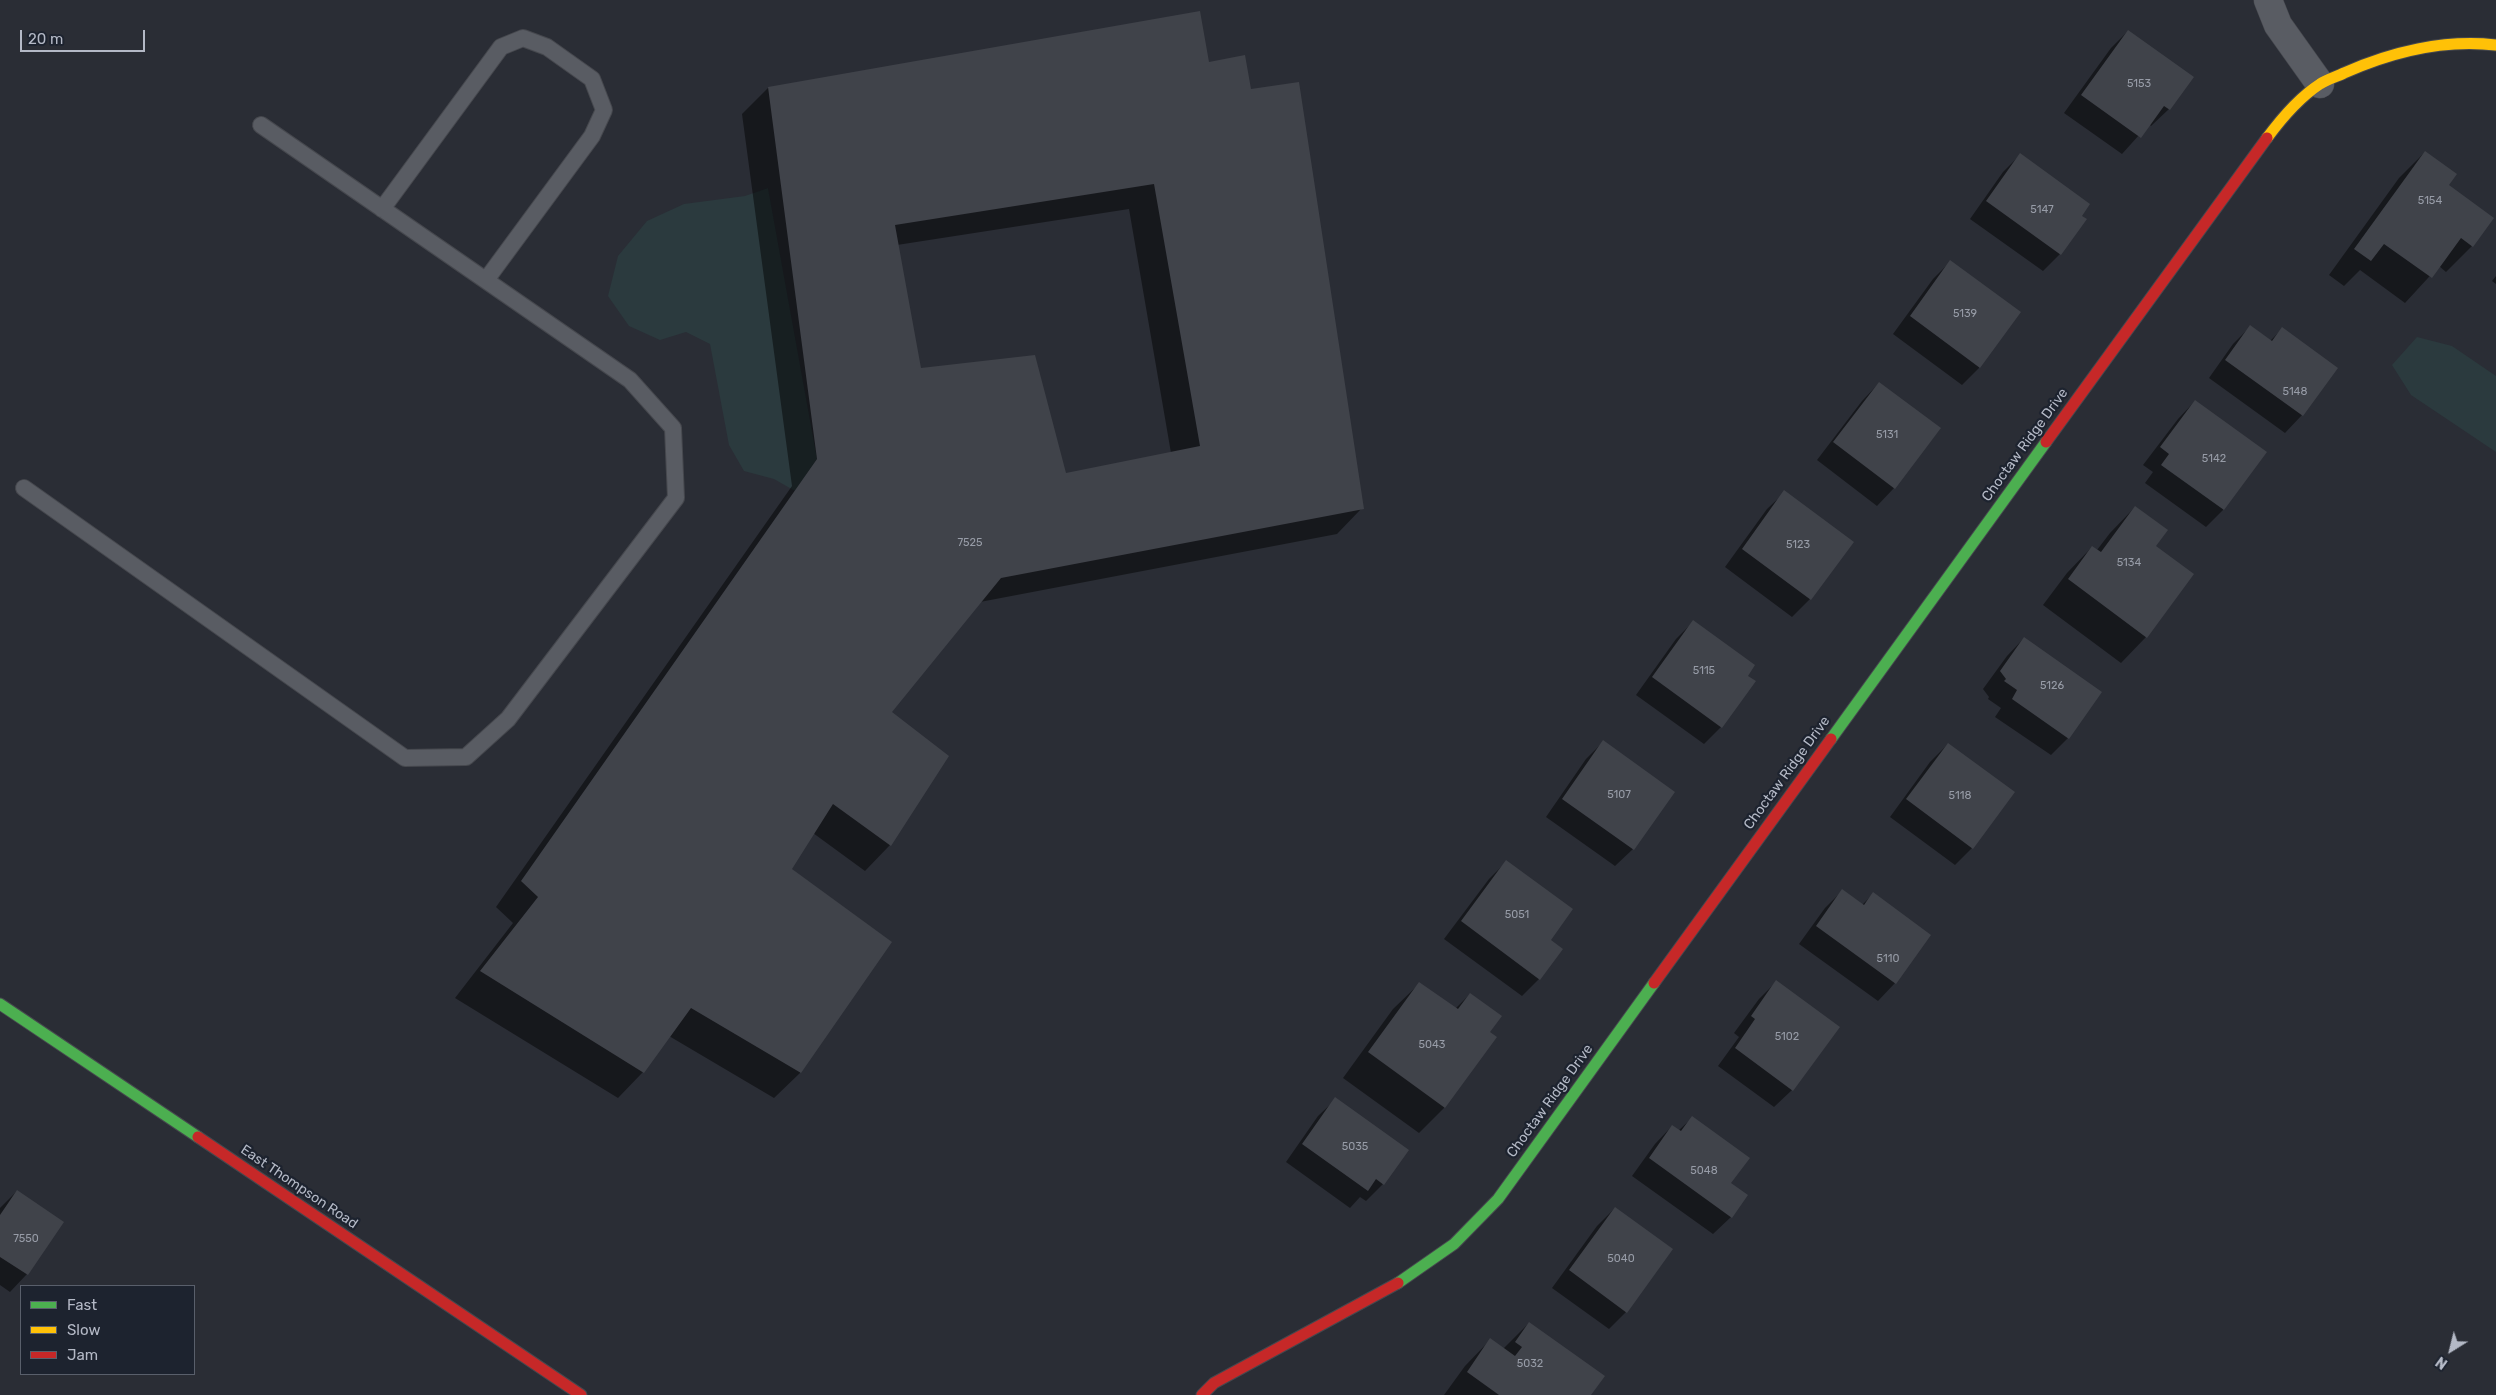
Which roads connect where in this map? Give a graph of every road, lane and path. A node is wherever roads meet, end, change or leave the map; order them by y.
1 (2268, 0) edge
2 (2496, 45) edge
3 (2320, 84) junction
4 (261, 125) dead end
5 (382, 209) junction
6 (486, 280) junction
7 (24, 488) dead end
8 (0, 1004) edge
9 (582, 1395) edge
10 (1202, 1395) edge

1 - 3 street
2 - 3 street, Choctaw Ridge Drive
3 - 10 street, Choctaw Ridge Drive
4 - 5 lane
5 - 6 lane
5 - 6 lane
6 - 7 lane
8 - 9 street, East Thompson Road

